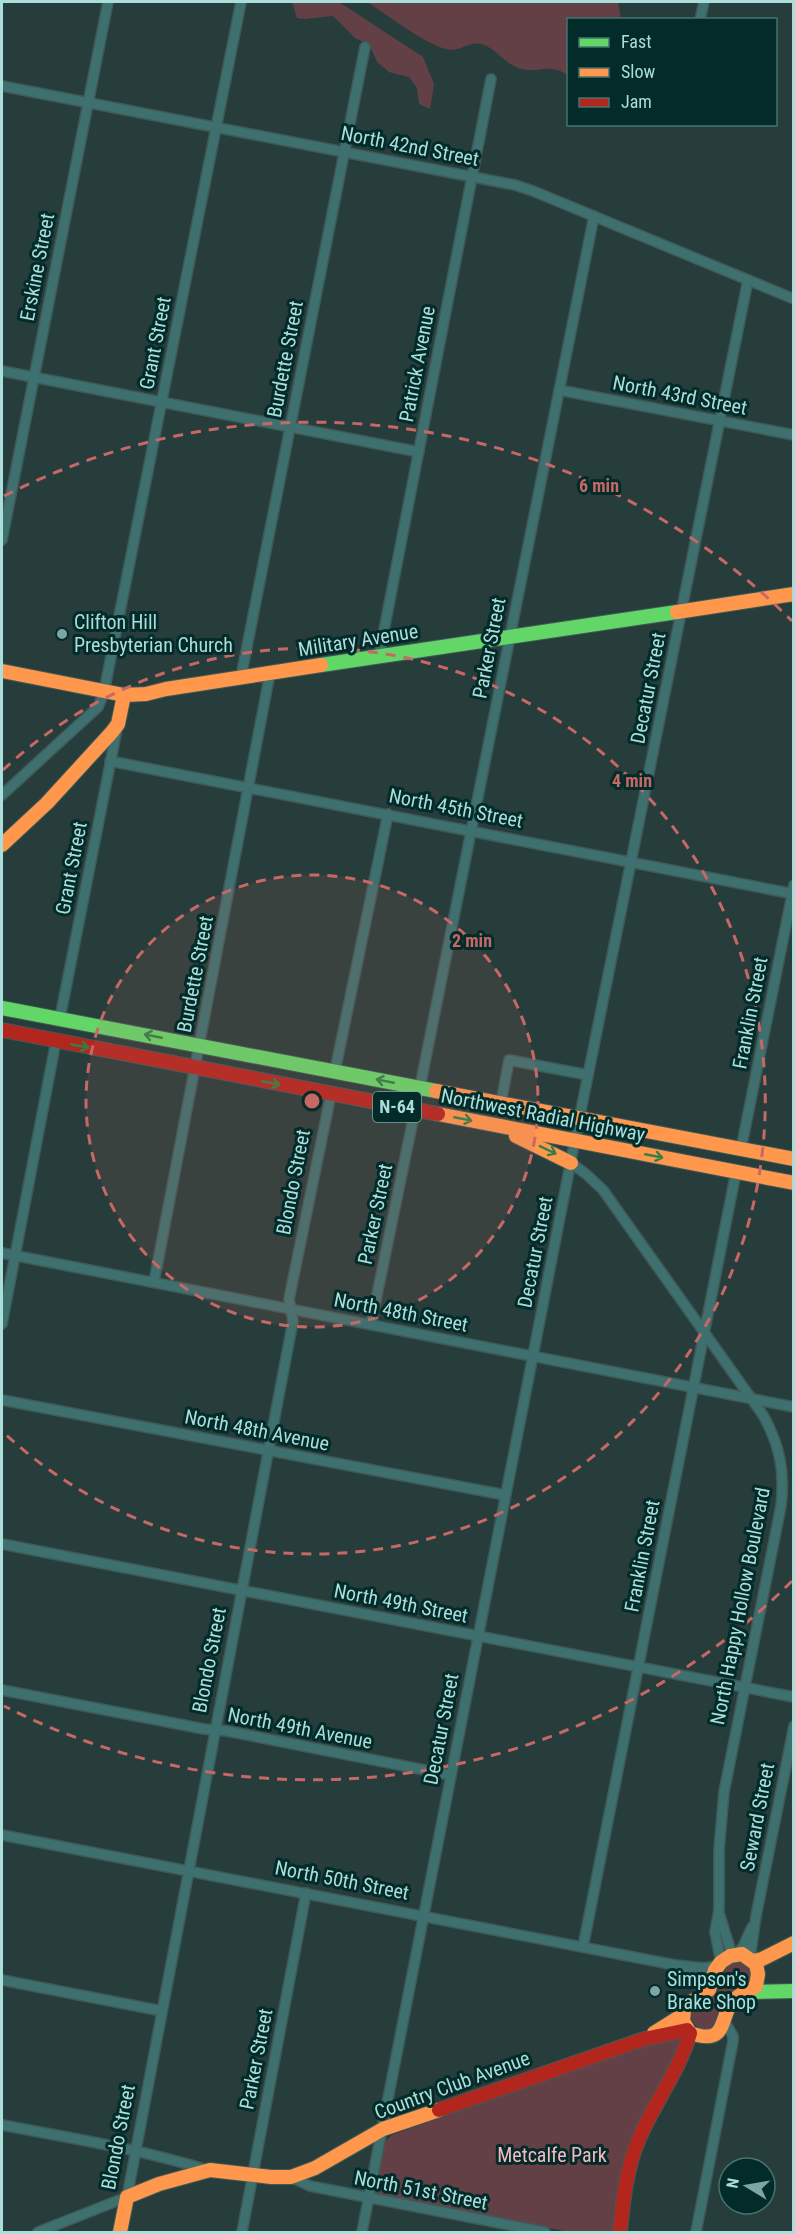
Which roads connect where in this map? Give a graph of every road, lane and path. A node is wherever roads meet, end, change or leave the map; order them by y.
1 (108, 2) edge
2 (241, 2) edge
3 (704, 2) edge
4 (700, 18) edge
5 (365, 47) dead end
6 (491, 79) dead end
7 (2, 86) edge
8 (88, 102) junction
9 (217, 126) junction
10 (344, 151) junction
11 (472, 176) junction
12 (594, 216) junction
13 (748, 280) junction
14 (794, 299) edge
15 (2, 371) edge
16 (34, 377) junction
17 (559, 390) junction
18 (162, 402) junction
19 (720, 420) junction
20 (290, 426) junction
21 (794, 435) edge
22 (418, 452) junction
23 (2, 540) edge
24 (794, 594) edge
25 (682, 611) junction
26 (509, 636) junction
27 (379, 656) junction
28 (2, 671) edge
29 (270, 673) junction
30 (241, 677) junction
31 (104, 692) junction
32 (124, 695) junction
33 (118, 724) junction
34 (110, 761) junction
35 (249, 787) junction
36 (2, 795) edge
37 (388, 814) junction
38 (471, 830) junction
39 (2, 845) edge
40 (631, 862) junction
41 (793, 891) edge
42 (4, 1008) edge
43 (60, 1018) junction
44 (2, 1030) edge
45 (56, 1041) junction
46 (200, 1045) junction
47 (196, 1068) junction
48 (335, 1071) junction
49 (588, 1075) junction
50 (420, 1087) junction
51 (331, 1094) junction
52 (501, 1103) junction
53 (415, 1110) junction
54 (580, 1118) junction
55 (485, 1124) junction
56 (575, 1140) junction
57 (741, 1149) junction
58 (794, 1159) edge
59 (570, 1163) junction
60 (736, 1172) junction
61 (794, 1183) edge
62 (2, 1253) edge
63 (14, 1256) junction
64 (153, 1282) junction
65 (291, 1309) junction
66 (2, 1324) edge
67 (371, 1324) junction
68 (704, 1331) junction
69 (532, 1356) junction
70 (693, 1388) junction
71 (751, 1399) junction
72 (2, 1400) edge
73 (794, 1407) edge
74 (269, 1451) junction
75 (505, 1495) junction
76 (2, 1544) edge
77 (242, 1590) junction
78 (478, 1636) junction
79 (638, 1667) junction
80 (744, 1688) junction
81 (2, 1690) edge
82 (794, 1698) edge
83 (794, 1726) edge
84 (216, 1730) junction
85 (450, 1775) junction
86 (2, 1835) edge
87 (189, 1871) junction
88 (306, 1893) junction
89 (423, 1916) junction
90 (794, 1943) edge
91 (583, 1947) junction
92 (794, 1949) edge
93 (741, 1963) junction
94 (675, 1965) junction
95 (2, 1980) edge
96 (794, 1989) edge
97 (751, 1992) junction
98 (701, 1995) junction
99 (684, 2010) junction
100 (162, 2011) junction
101 (725, 2022) junction
102 (689, 2032) junction
103 (708, 2036) junction
104 (644, 2038) junction
105 (730, 2052) junction
106 (670, 2081) junction
107 (2, 2125) edge
108 (383, 2129) junction
109 (135, 2151) junction
110 (210, 2170) junction
111 (253, 2175) junction
112 (291, 2176) junction
113 (127, 2197) junction
114 (369, 2198) junction
115 (529, 2231) edge
116 (38, 2232) edge
117 (120, 2232) edge
118 (242, 2232) edge
119 (362, 2232) edge
120 (545, 2232) edge
121 (620, 2232) edge
122 (696, 2232) edge

1 - 8 street, Erskine Street
2 - 9 street, Grant Street
3 - 4 street
5 - 10 street, Burdette Street
6 - 11 street, Patrick Avenue
7 - 8 street, North 42nd Street
8 - 9 street, North 42nd Street
8 - 16 street, Erskine Street
9 - 10 street, North 42nd Street
9 - 18 street, Grant Street
10 - 11 street, North 42nd Street
10 - 20 street, Burdette Street
11 - 12 street, North 42nd Street
11 - 22 street, Patrick Avenue
12 - 13 street, North 42nd Street
12 - 17 street, Parker Street
13 - 14 street, North 42nd Street
13 - 19 street, Decatur Street
15 - 16 street
16 - 18 street
16 - 23 street, Erskine Street
17 - 19 street, North 43rd Street
17 - 26 street, Parker Street
18 - 20 street
18 - 31 street, Grant Street
19 - 21 street, North 43rd Street
19 - 25 street, Decatur Street
20 - 22 street
20 - 30 street, Burdette Street
22 - 27 street, Patrick Avenue
24 - 25 main road, Military Avenue
25 - 26 main road, Military Avenue
25 - 40 street, Decatur Street
26 - 27 main road, Military Avenue
26 - 38 street, Parker Street
27 - 29 main road, Military Avenue
28 - 31 main road
29 - 30 main road, Military Avenue
29 - 35 street, Burdette Street
30 - 32 main road, Military Avenue
31 - 32 main road
31 - 36 street
32 - 33 main road
33 - 34 street, Grant Street
33 - 39 main road
34 - 35 street, North 45th Street
34 - 43 street, Grant Street
35 - 37 street, North 45th Street
35 - 46 street, Burdette Street
37 - 38 street, North 45th Street
37 - 48 street
38 - 40 street, North 45th Street
38 - 50 street, Parker Street
40 - 41 street, North 45th Street
40 - 49 street, Decatur Street
41 - 57 street, Franklin Street
42 - 43 main road, Northwest Radial Highway / N-64
46 -> 43 main road, Northwest Radial Highway / N-64
44 - 45 main road, Northwest Radial Highway / N-64
45 -> 47 main road, Northwest Radial Highway / N-64
45 - 63 street
46 - 47 street, Burdette Street
46 - 48 main road, Northwest Radial Highway / N-64
47 -> 51 main road, Northwest Radial Highway / N-64
47 - 64 street, Burdette Street
50 -> 48 main road, Northwest Radial Highway / N-64
49 - 52 street
49 - 54 street, Decatur Street
50 - 52 main road, Northwest Radial Highway / N-64
51 - 53 main road, Northwest Radial Highway / N-64
51 - 65 street, Blondo Street
52 - 54 main road, Northwest Radial Highway / N-64
53 -> 55 main road, Northwest Radial Highway / N-64
53 - 67 street, Parker Street
54 - 56 street, Decatur Street
54 - 57 main road, Northwest Radial Highway / N-64
55 - 56 main road, Northwest Radial Highway / N-64
55 -> 59 main road
56 - 59 street, Decatur Street
56 -> 60 main road, Northwest Radial Highway / N-64
57 - 58 main road, Northwest Radial Highway / N-64
59 - 68 street, North Happy Hollow Boulevard
59 - 69 street, Decatur Street
60 - 61 main road, Northwest Radial Highway / N-64
60 - 68 street, Franklin Street
62 - 63 street, North 48th Street
63 - 64 street, North 48th Street
63 - 66 street
64 - 65 street, North 48th Street
65 - 67 street, North 48th Street
65 - 74 street, Blondo Street
67 - 69 street, North 48th Street
68 - 70 street, Franklin Street
68 - 71 street, North Happy Hollow Boulevard
69 - 70 street, North 48th Street
69 - 75 street, Decatur Street
70 - 71 street, North 48th Street
70 - 79 street, Franklin Street
71 - 73 street, North 48th Street
71 - 80 street, North Happy Hollow Boulevard
72 - 74 street, North 48th Avenue
74 - 75 street, North 48th Avenue
74 - 77 street, Blondo Street
75 - 78 street, Decatur Street
76 - 77 street, North 49th Street
77 - 78 street, North 49th Street
77 - 84 street, Blondo Street
78 - 79 street, North 49th Street
78 - 85 street, Decatur Street
79 - 80 street, North 49th Street
79 - 91 street, Franklin Street
80 - 82 street, North 49th Street
80 - 93 street, North Happy Hollow Boulevard
81 - 84 street, North 49th Avenue
83 - 93 street, Seward Street
84 - 85 street, North 49th Avenue
84 - 87 street, Blondo Street
85 - 89 street, Decatur Street
86 - 87 street, North 50th Street
87 - 88 street, North 50th Street
87 - 100 street, Blondo Street
88 - 89 street, North 50th Street
88 - 111 street, Parker Street
89 - 91 street, North 50th Street
89 - 108 street, Decatur Street
90 - 93 main road
91 - 94 street, North 50th Street
92 - 93 main road
93 - 94 street, North 50th Street
93 - 96 main road, North 50th Street
93 - 97 main road
93 - 98 main road, Country Club Avenue
94 - 98 street, North 50th Street
95 - 100 street
96 - 97 main road, North 50th Street
97 - 101 main road
98 - 99 main road, Country Club Avenue
99 - 102 main road
99 - 104 main road, Country Club Avenue
100 - 109 street, Blondo Street
101 - 103 main road
101 - 105 street
102 - 103 main road
102 - 104 main road, Country Club Avenue
102 - 106 main road
103 - 105 street
103 - 106 main road
104 - 108 main road, Country Club Avenue
105 - 122 street
106 - 121 main road
107 - 109 street
108 - 112 main road, Country Club Avenue
108 - 114 street, Decatur Street
109 - 110 street
109 - 113 street, Blondo Street
110 - 111 main road, Country Club Avenue
110 - 113 main road, Country Club Avenue
111 - 112 main road, Country Club Avenue
111 - 118 street, Parker Street
112 - 114 street, North 51st Street
113 - 116 street, Country Club Avenue
113 - 117 main road, Blondo Street
114 - 115 street, North 51st Street
114 - 119 street, Decatur Street
115 - 120 street, North 51st Street

